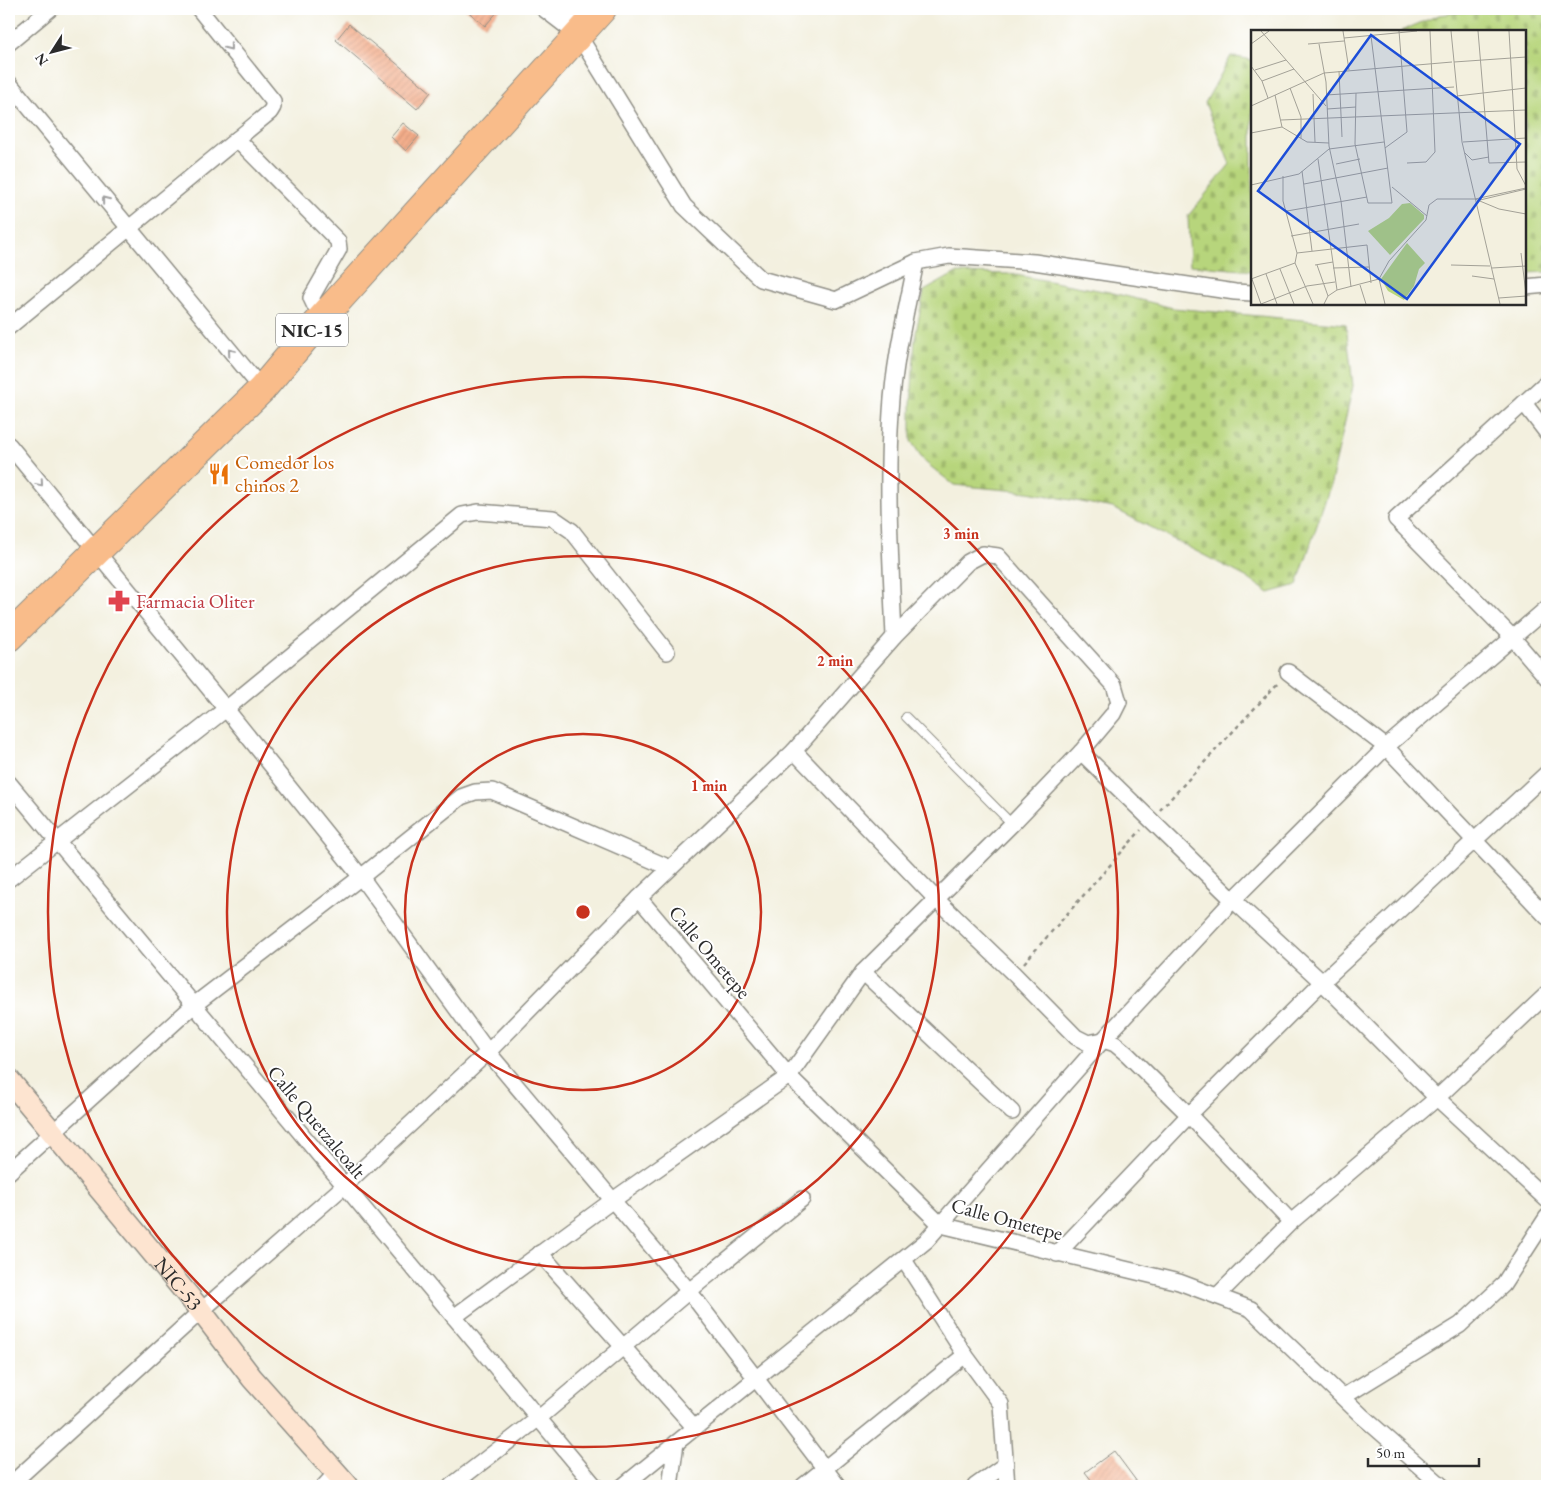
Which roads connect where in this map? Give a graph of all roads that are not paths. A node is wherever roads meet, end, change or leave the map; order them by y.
1 (50, 9) edge
2 (199, 9) edge
3 (544, 9) edge
4 (569, 9) edge
5 (602, 9) edge
6 (579, 36) junction
7 (9, 43) edge
8 (9, 82) edge
9 (238, 139) junction
10 (128, 228) junction
11 (916, 262) junction
12 (1547, 285) edge
13 (1526, 287) edge
14 (1251, 293) edge
15 (321, 319) junction
16 (9, 328) edge
17 (1547, 382) edge
18 (262, 389) junction
19 (1524, 404) junction
20 (1547, 433) edge
21 (9, 445) edge
22 (97, 551) junction
23 (1547, 608) edge
24 (9, 637) edge
25 (894, 637) junction
26 (1513, 638) junction
27 (667, 652) dead end
28 (1288, 672) dead end
29 (1547, 678) edge
30 (226, 709) junction
31 (906, 717) dead end
32 (1386, 747) junction
33 (794, 750) junction
34 (1081, 752) junction
35 (1547, 773) edge
36 (9, 783) edge
37 (1012, 824) junction
38 (1474, 840) junction
39 (57, 841) junction
40 (670, 868) junction
41 (361, 878) junction
42 (9, 879) edge
43 (639, 898) junction
44 (936, 900) junction
45 (1232, 900) junction
46 (1547, 917) edge
47 (863, 972) junction
48 (1322, 982) junction
49 (1547, 994) edge
50 (194, 1005) junction
51 (1103, 1040) junction
52 (488, 1052) junction
53 (789, 1076) junction
54 (9, 1080) edge
55 (1436, 1098) junction
56 (1012, 1112) dead end
57 (1189, 1114) junction
58 (53, 1131) junction
59 (9, 1172) edge
60 (344, 1186) junction
61 (802, 1199) dead end
62 (613, 1200) junction
63 (1547, 1200) edge
64 (1547, 1217) edge
65 (1291, 1222) junction
66 (941, 1225) junction
67 (540, 1254) junction
68 (1056, 1254) junction
69 (904, 1260) junction
70 (689, 1291) junction
71 (1217, 1296) junction
72 (201, 1311) junction
73 (454, 1317) junction
74 (623, 1346) junction
75 (965, 1355) junction
76 (756, 1378) junction
77 (1342, 1397) junction
78 (539, 1418) junction
79 (695, 1428) junction
80 (676, 1443) junction
81 (1006, 1464) junction
82 (825, 1470) junction
83 (336, 1482) edge
84 (456, 1485) edge
85 (9, 1486) edge
86 (595, 1486) edge
87 (623, 1486) edge
88 (670, 1486) edge
89 (803, 1486) edge
90 (838, 1486) edge
91 (976, 1486) edge
92 (1008, 1486) edge
93 (1442, 1486) edge

1 - 7 street
2 -> 9 street
3 - 6 street
4 - 6 street
5 - 6 highway, NIC-15 / NIC-15
6 - 11 street
6 - 15 highway, NIC-15 / NIC-15
10 -> 8 street
9 - 10 street
9 - 15 street
10 - 16 street
18 -> 10 street
11 - 14 street
11 - 25 street
12 - 13 street
15 - 18 highway, NIC-15 / NIC-15
17 - 19 street
18 - 22 highway, NIC-15 / NIC-15
19 - 20 street
19 - 26 street
21 -> 22 street
22 - 24 highway, NIC-15 / NIC-15
22 - 30 street
23 - 26 street
25 - 33 street
25 - 34 street
26 - 29 street
26 - 32 street
27 - 30 street
28 - 32 street
30 - 39 street
30 - 41 street
31 - 37 lane
32 - 38 street
32 - 45 street
33 - 40 street
33 - 44 street
34 - 37 street
34 - 45 street
35 - 38 street
36 - 39 street, Calle Quetzalcoalt
37 - 44 street
38 - 46 street
38 - 48 street
39 - 42 street
39 - 50 street, Calle Quetzalcoalt
40 - 41 street
40 - 43 street
41 - 50 street
41 - 52 street
43 - 52 street
43 - 53 street, Calle Ometepe
44 - 47 street
44 - 51 street
45 - 48 street
45 - 51 street
47 - 53 street
47 - 56 street
48 - 55 street
48 - 57 street
49 - 55 street
50 - 58 street
50 - 60 street, Calle Quetzalcoalt
51 - 57 street
51 - 66 street
52 - 60 street
52 - 62 street
53 - 62 street
53 - 66 street, Calle Ometepe
54 - 58 main road, NIC-53 / NIC-53
55 - 63 street
55 - 65 street
57 - 65 street
57 - 68 street
58 - 59 street
58 - 72 main road, NIC-53 / NIC-53
60 - 72 street
60 - 73 street, Calle Quetzalcoalt
61 - 70 street
62 - 67 street
62 - 70 street
64 - 77 street
65 - 71 street
66 - 68 street, Calle Ometepe
66 - 69 street
67 - 73 street
67 - 74 street
68 - 71 street, Calle Ometepe
69 - 75 street
69 - 76 street
70 - 74 street
70 - 76 street
71 - 77 street, Calle Ometepe
72 - 83 main road, NIC-53 / NIC-53
72 - 85 street
73 - 78 street, Calle Quetzalcoalt
74 - 78 street
74 - 79 street
75 - 81 street
75 - 82 street
76 - 79 street
76 - 82 street
77 - 93 street, Calle Ometepe
78 - 84 street
78 - 86 street, Calle Quetzalcoalt
79 - 80 street
80 - 87 street
80 - 88 street
81 - 91 street
81 - 92 street
82 - 89 street
82 - 90 street

